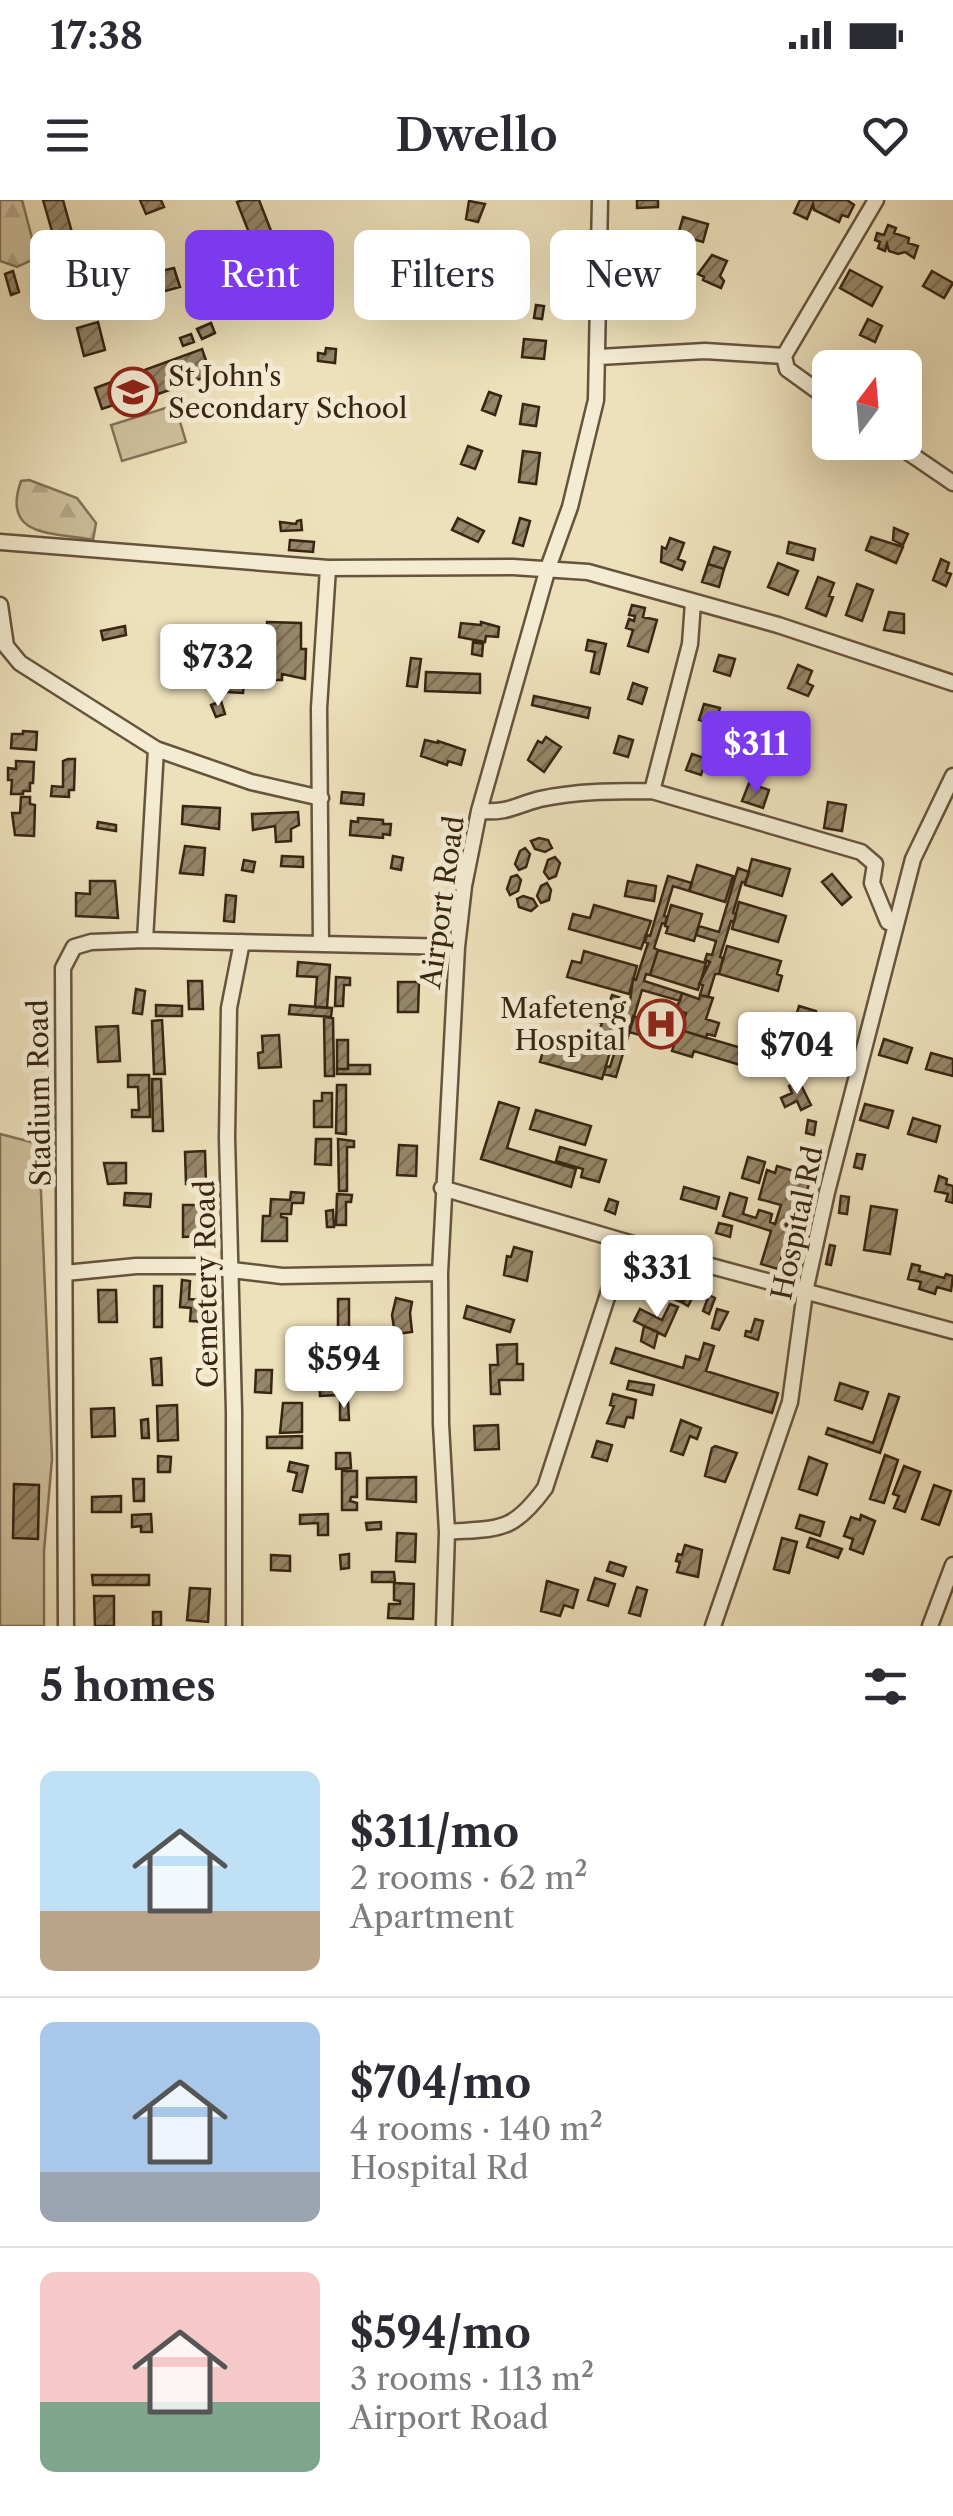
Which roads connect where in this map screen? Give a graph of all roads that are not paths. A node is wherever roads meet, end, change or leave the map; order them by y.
1 (600, 200) edge
2 (876, 200) edge
3 (784, 356) junction
4 (599, 357) junction
5 (812, 387) edge
6 (919, 460) edge
7 (953, 483) edge
8 (0, 542) edge
9 (328, 568) junction
10 (548, 568) junction
11 (693, 603) junction
12 (0, 605) edge
13 (953, 683) edge
14 (156, 749) junction
15 (953, 776) edge
16 (652, 791) junction
17 (321, 798) junction
18 (479, 811) junction
19 (896, 925) junction
20 (145, 940) junction
21 (242, 942) junction
22 (321, 943) junction
23 (456, 947) junction
24 (442, 1188) junction
25 (624, 1242) junction
26 (230, 1268) junction
27 (66, 1273) junction
28 (440, 1273) junction
29 (805, 1292) junction
30 (953, 1331) edge
31 (447, 1532) junction
32 (953, 1565) edge
33 (66, 1626) edge
34 (234, 1626) edge
35 (444, 1626) edge
36 (713, 1626) edge
37 (930, 1626) edge

1 - 4 street, Airport Road
2 - 3 street
3 - 4 street
3 - 5 street
4 - 10 street, Airport Road
6 - 7 street
8 - 9 street
9 - 10 street
9 - 17 street
10 - 11 street
10 - 18 street, Airport Road
11 - 13 street
11 - 16 street
12 - 14 street
14 - 17 street
14 - 20 street
15 - 19 street, Hospital Rd
16 - 18 street
16 - 19 street
17 - 22 street
18 - 23 street, Airport Road
19 - 29 street, Hospital Rd
20 - 21 street, Stadium Road
20 - 27 street, Stadium Road
21 - 22 street, Stadium Road
21 - 26 street, Cemetery Road
22 - 23 street, Stadium Road
23 - 24 street, Airport Road
24 - 25 street
24 - 28 street, Airport Road
25 - 29 street
25 - 31 street
26 - 27 street
26 - 28 street
26 - 34 street, Cemetery Road
27 - 33 street, Stadium Road
28 - 31 street, Airport Road
29 - 30 street
29 - 36 street, Hospital Rd
31 - 35 street, Airport Road
32 - 37 street

